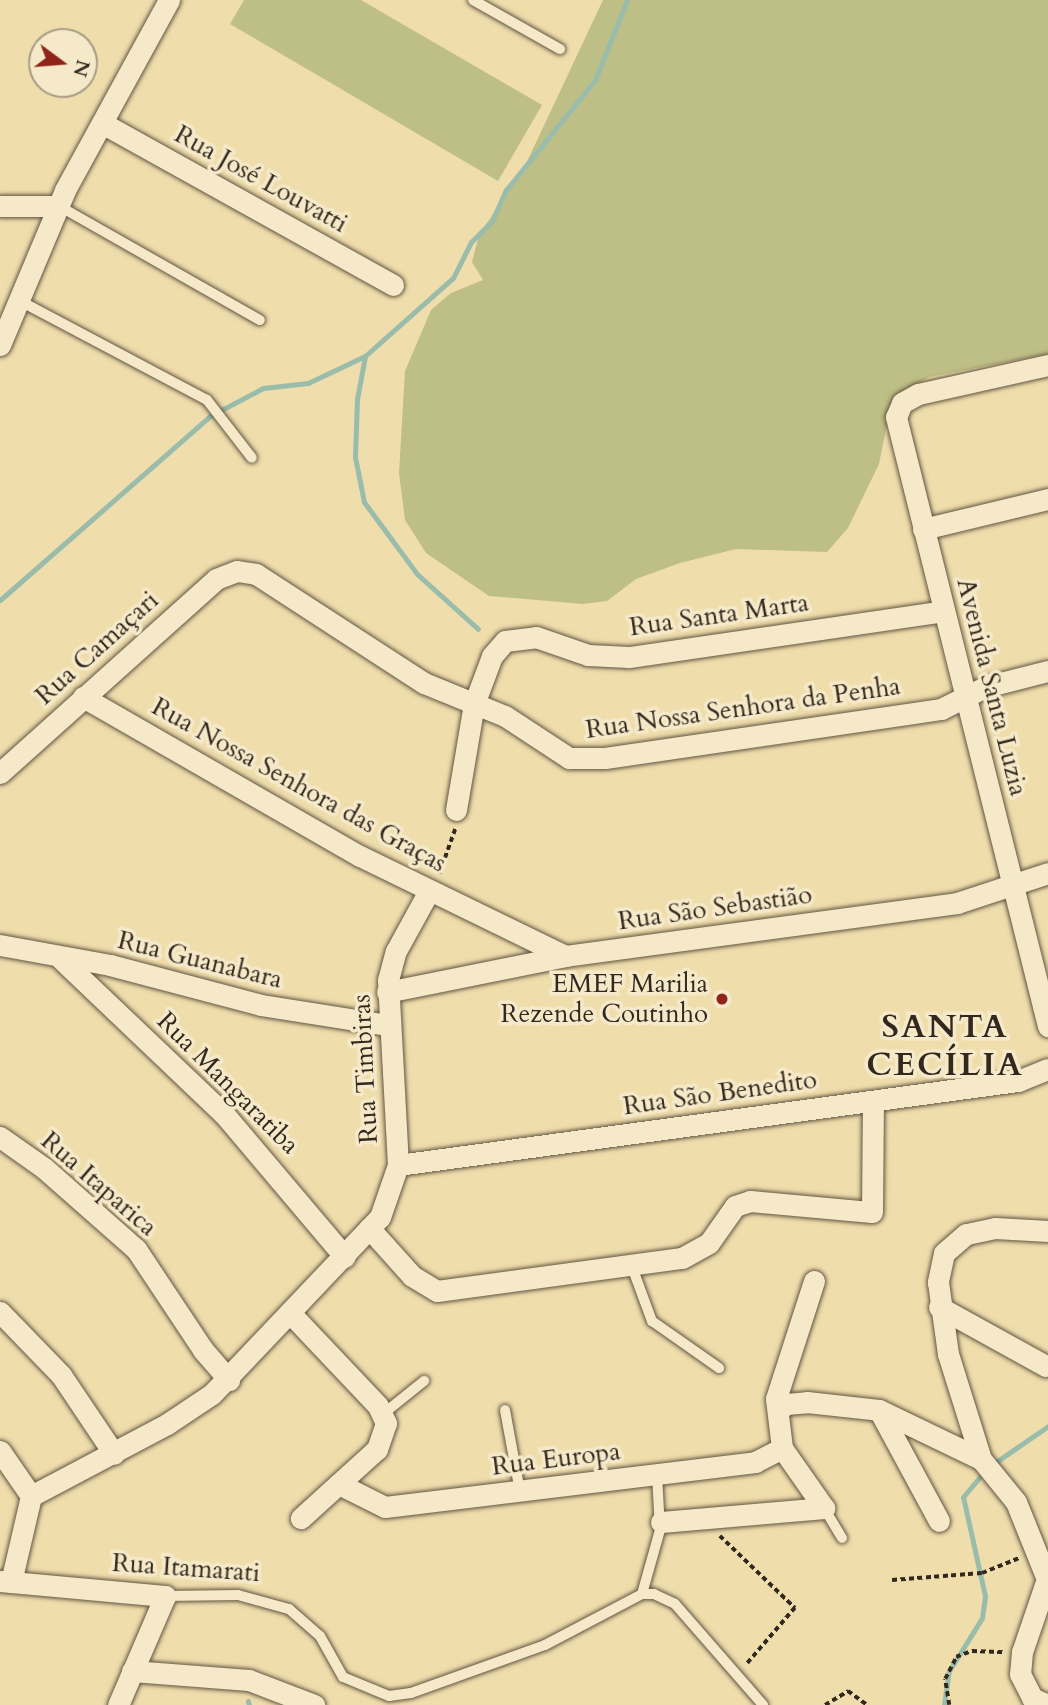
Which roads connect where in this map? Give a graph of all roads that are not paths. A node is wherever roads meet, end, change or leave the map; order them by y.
1 (473, 0) edge
2 (165, 1) edge
3 (560, 49) dead end
4 (102, 123) junction
5 (0, 206) edge
6 (59, 206) junction
7 (393, 285) dead end
8 (22, 302) junction
9 (260, 320) dead end
10 (0, 345) edge
11 (1048, 365) edge
12 (252, 458) dead end
13 (1048, 499) edge
14 (923, 529) junction
15 (237, 571) joint
16 (944, 611) junction
17 (1048, 671) edge
18 (966, 696) junction
19 (83, 697) junction
20 (474, 704) junction
21 (0, 773) edge
22 (456, 810) road end
23 (1048, 873) edge
24 (1014, 885) junction
25 (429, 891) junction
26 (0, 944) edge
27 (565, 956) junction
28 (61, 959) junction
29 (387, 992) junction
30 (387, 1025) junction
31 (1048, 1026) edge
32 (1048, 1069) edge
33 (873, 1101) junction
34 (0, 1137) edge
35 (398, 1165) junction
36 (369, 1228) junction
37 (1048, 1231) edge
38 (345, 1257) junction
39 (632, 1267) junction
40 (814, 1281) dead end
41 (939, 1307) junction
42 (0, 1312) edge
43 (292, 1315) junction
44 (1046, 1366) dead end
45 (719, 1368) dead end
46 (229, 1380) junction
47 (424, 1381) dead end
48 (505, 1410) dead end
49 (779, 1410) junction
50 (880, 1410) junction
51 (383, 1414) junction
52 (782, 1448) junction
53 (0, 1451) edge
54 (114, 1454) junction
55 (981, 1459) junction
56 (657, 1474) junction
57 (339, 1484) junction
58 (520, 1492) junction
59 (31, 1496) junction
60 (824, 1508) junction
61 (301, 1518) dead end
62 (939, 1521) dead end
63 (661, 1522) junction
64 (842, 1538) dead end
65 (1047, 1579) edge
66 (6, 1581) edge
67 (642, 1594) junction
68 (165, 1596) junction
69 (132, 1671) junction
70 (302, 1702) edge
71 (118, 1705) edge
72 (763, 1705) edge
73 (1048, 1705) edge

1 - 3 lane
2 - 4 street
4 - 6 street
4 - 7 street, Rua José Louvatti
5 - 6 street
6 - 8 street
6 - 9 lane
8 - 10 street
8 - 12 lane
11 - 14 street, Avenida Santa Luzia
13 - 14 street
14 - 16 street, Avenida Santa Luzia
15 - 19 street, Rua Camaçari
15 - 20 street, Rua Nossa Senhora da Penha
16 - 18 street, Avenida Santa Luzia
16 - 20 street, Rua Santa Marta
17 - 18 street, Rua Nossa Senhora da Penha
18 - 20 street, Rua Nossa Senhora da Penha
18 - 24 street, Avenida Santa Luzia
19 - 21 street, Rua Camaçari
19 - 25 street, Rua Nossa Senhora das Graças
20 - 22 street
23 - 24 street, Rua São Sebastião
24 - 27 street, Rua São Sebastião
24 - 31 street, Avenida Santa Luzia
25 - 27 street, Rua Nossa Senhora das Graças
25 - 29 street, Rua Timbiras
26 - 28 street, Rua Guanabara
27 - 29 street, Rua São Sebastião
28 - 30 street, Rua Guanabara
28 - 38 street, Rua Mangaratiba
29 - 30 street, Rua Timbiras
30 - 35 street, Rua Timbiras
32 - 33 street, Rua São Benedito
33 - 35 street, Rua São Benedito
33 - 39 street
34 - 46 street, Rua Itaparica
35 - 36 street, Rua Timbiras
36 - 38 street, Rua Timbiras
36 - 39 street
37 - 41 street
38 - 43 street, Rua Timbiras
39 - 45 lane
40 - 49 street
41 - 44 street
41 - 55 street
42 - 54 street
43 - 46 street, Rua Timbiras
43 - 51 street
46 - 54 street, Rua Timbiras
47 - 51 lane
48 - 58 lane
49 - 50 street
49 - 52 street
50 - 55 street
50 - 62 street
51 - 57 street
52 - 56 street, Rua Europa
52 - 60 street
53 - 59 street
54 - 59 street, Rua Timbiras
55 - 65 street
56 - 58 street, Rua Europa
56 - 63 lane
57 - 58 street, Rua Europa
57 - 61 street
59 - 66 street
60 - 63 street
60 - 64 lane
63 - 67 lane
65 - 73 street
66 - 68 street, Rua Itamarati
67 - 68 lane, Rua Itamarati
67 - 72 lane
68 - 69 street
69 - 70 street
69 - 71 street

